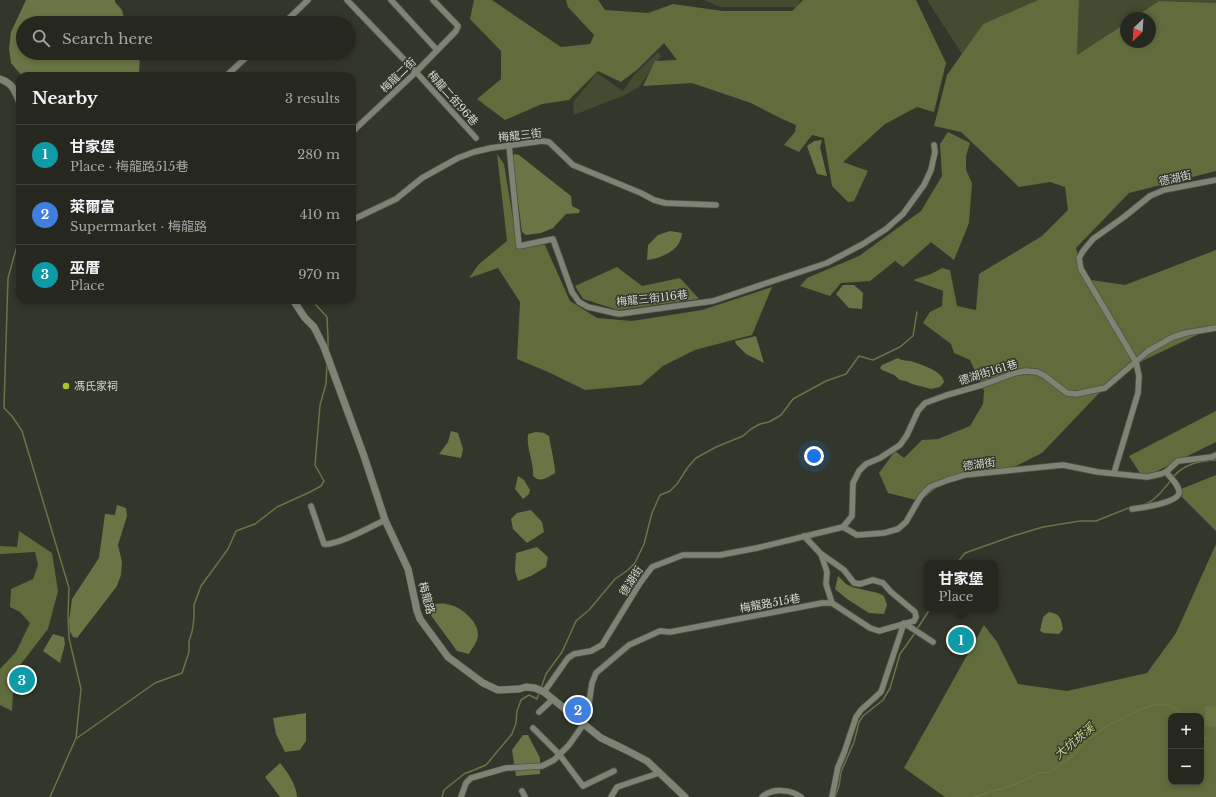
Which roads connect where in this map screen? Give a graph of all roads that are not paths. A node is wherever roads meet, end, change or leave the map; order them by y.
1 (308, 0) edge
2 (347, 0) edge
3 (391, 0) edge
4 (433, 0) edge
5 (291, 16) edge
6 (437, 50) junction
7 (243, 60) edge
8 (230, 72) edge
9 (416, 72) junction
10 (0, 79) edge
11 (16, 92) edge
12 (356, 128) edge
13 (476, 138) dead end
14 (934, 145) dead end
15 (509, 146) junction
16 (1216, 180) edge
17 (716, 205) dead end
18 (356, 218) edge
19 (296, 304) edge
20 (1216, 328) edge
21 (1136, 362) junction
22 (1216, 455) edge
23 (1114, 473) junction
24 (1169, 476) junction
25 (311, 506) dead end
26 (1132, 510) dead end
27 (386, 520) junction
28 (843, 527) junction
29 (804, 536) junction
30 (820, 553) junction
31 (832, 604) junction
32 (904, 624) junction
33 (933, 642) dead end
34 (542, 691) junction
35 (553, 699) junction
36 (539, 712) dead end
37 (583, 725) junction
38 (533, 728) dead end
39 (560, 754) junction
40 (614, 771) dead end
41 (659, 773) junction
42 (522, 791) dead end
43 (461, 797) edge
44 (525, 797) edge
45 (611, 797) edge
46 (685, 797) edge
47 (762, 797) edge
48 (801, 797) edge
49 (832, 797) edge

1 - 5 street
2 - 9 street, 梅龍二街96巷
3 - 6 street
4 - 6 street, 梅龍二街
6 - 9 street, 梅龍二街
7 - 8 street
9 - 12 street, 梅龍二街
9 - 13 street, 梅龍二街96巷
10 - 11 street
14 - 15 street, 梅龍三街116巷
15 - 17 street, 梅龍三街
15 - 18 street, 梅龍三街
16 - 21 street, 德湖街
19 - 27 street, 梅龍路
20 - 21 street, 德湖街161巷
21 - 23 street, 德湖街
21 - 28 street, 德湖街161巷
22 - 24 street
23 - 24 street
23 - 28 street, 德湖街
24 - 26 street
25 - 27 street
27 - 34 street, 梅龍路
28 - 29 street, 德湖街
29 - 30 street
29 - 34 street, 德湖街
30 - 31 street
30 - 32 street
31 - 32 street
31 - 37 street, 梅龍路515巷
32 - 33 street
32 - 49 street
34 - 35 street
35 - 36 street
35 - 37 street
37 - 39 street, 梅龍路515巷
37 - 41 street
38 - 39 street
39 - 40 street
39 - 43 street, 梅龍路515巷
41 - 45 street
41 - 46 street
42 - 44 street
47 - 48 street

